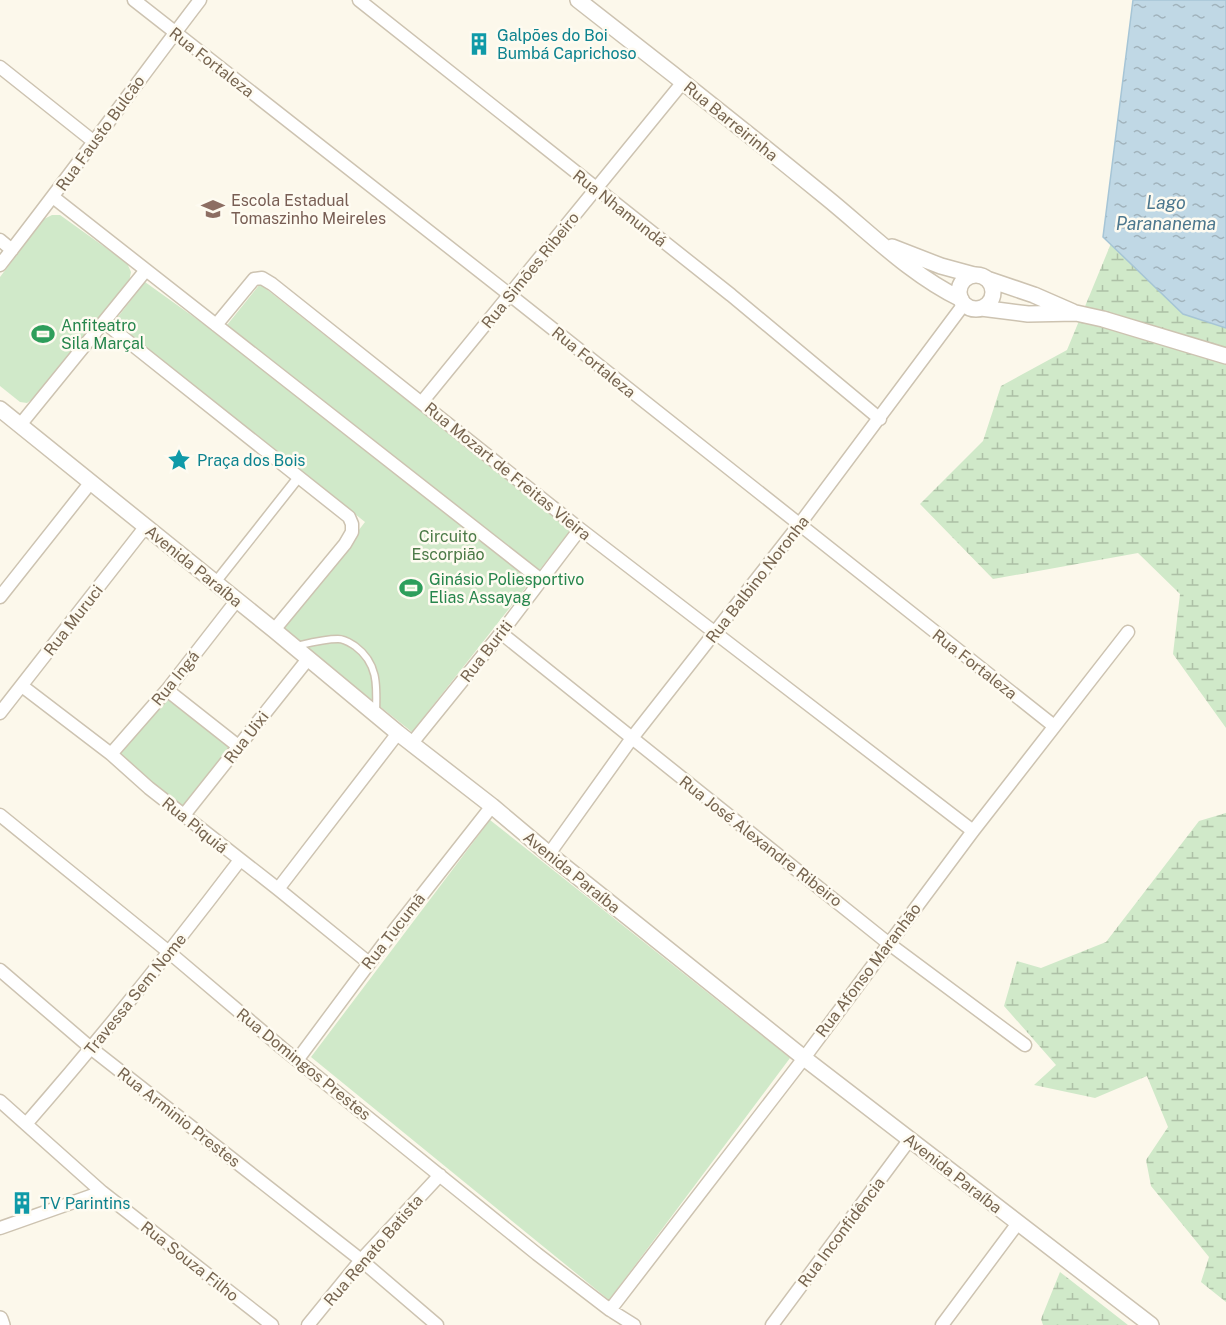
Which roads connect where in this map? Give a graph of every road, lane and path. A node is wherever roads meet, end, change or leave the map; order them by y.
1 (134, 0) edge
2 (200, 0) edge
3 (358, 0) edge
4 (578, 0) edge
5 (175, 33) junction
6 (0, 68) edge
7 (683, 82) junction
8 (93, 141) junction
9 (596, 189) junction
10 (54, 197) junction
11 (0, 240) edge
12 (882, 243) junction
13 (12, 250) junction
14 (0, 266) edge
15 (147, 270) junction
16 (981, 277) junction
17 (510, 295) junction
18 (963, 301) junction
19 (981, 308) junction
20 (1076, 313) junction
21 (105, 323) junction
22 (216, 325) junction
23 (1226, 356) edge
24 (422, 402) junction
25 (0, 409) edge
26 (880, 418) junction
27 (20, 425) junction
28 (298, 478) junction
29 (91, 483) junction
30 (799, 525) junction
31 (146, 526) junction
32 (580, 529) junction
33 (541, 580) junction
34 (215, 582) junction
35 (0, 597) edge
36 (237, 600) junction
37 (274, 630) junction
38 (1128, 632) dead end
39 (501, 633) junction
40 (715, 633) junction
41 (292, 647) junction
42 (308, 659) junction
43 (22, 686) junction
44 (167, 690) junction
45 (0, 713) edge
46 (376, 714) junction
47 (1054, 726) junction
48 (398, 733) junction
49 (632, 738) junction
50 (412, 743) junction
51 (238, 746) junction
52 (111, 754) junction
53 (492, 806) junction
54 (184, 815) junction
55 (2, 820) edge
56 (973, 831) junction
57 (549, 854) junction
58 (240, 860) junction
59 (278, 889) junction
60 (888, 943) junction
61 (170, 953) junction
62 (369, 963) junction
63 (0, 970) edge
64 (1025, 1045) dead end
65 (92, 1049) junction
66 (804, 1058) junction
67 (298, 1059) junction
68 (0, 1101) edge
69 (26, 1124) junction
70 (910, 1139) junction
71 (440, 1175) junction
72 (102, 1192) junction
73 (1018, 1223) junction
74 (0, 1228) edge
75 (361, 1260) junction
76 (610, 1310) junction
77 (0, 1319) edge
78 (2, 1325) edge
79 (272, 1325) edge
80 (308, 1325) edge
81 (437, 1325) edge
82 (615, 1325) edge
83 (634, 1325) edge
84 (772, 1325) edge
85 (942, 1325) edge
86 (1151, 1325) edge

1 - 5 street, Rua Fortaleza
2 - 5 street, Rua Fausto Bulcão
3 - 9 street, Rua Nhamundá
4 - 7 street, Rua Barreirinha
5 - 8 street, Rua Fausto Bulcão
5 - 17 street, Rua Fortaleza
6 - 8 street
7 - 9 street, Rua Simões Ribeiro
7 - 12 street, Rua Barreirinha
8 - 10 street, Rua Fausto Bulcão
9 - 17 street, Rua Simões Ribeiro
9 - 26 street, Rua Nhamundá
10 - 13 street, Rua Fausto Bulcão
10 - 15 street
11 - 13 street
12 - 16 street, Rua Barreirinha
12 - 18 street, Rua Barreirinha
13 - 14 street, Rua Fausto Bulcão
15 - 21 street
15 - 22 street
16 - 18 street
16 - 19 street
16 - 20 street, Rua Barreirinha
17 - 24 street, Rua Simões Ribeiro
17 - 30 street, Rua Fortaleza
18 - 19 street, Rua Barreirinha
18 - 26 street, Rua Balbino Noronha
19 - 20 street, Rua Barreirinha
20 - 23 street, Rua Barreirinha
21 - 27 street
21 - 28 street
22 - 24 street, Rua Mozart de Freitas Vieira
22 - 33 street
24 - 32 street, Rua Mozart de Freitas Vieira
25 - 27 street, Avenida Paraíba
26 - 30 street, Rua Balbino Noronha
27 - 29 street, Avenida Paraíba
28 - 34 street
28 - 37 street
29 - 31 street, Avenida Paraíba
29 - 35 street
30 - 40 street, Rua Balbino Noronha
30 - 47 street, Rua Fortaleza
31 - 34 street, Avenida Paraíba
31 - 43 street, Rua Muruci
32 - 33 street, Rua Buriti
32 - 40 street, Rua Mozart de Freitas Vieira
33 - 39 street, Rua Buriti
34 - 36 street, Avenida Paraíba
36 - 37 street, Avenida Paraíba
36 - 44 street, Rua Ingá
37 - 41 street, Avenida Paraíba
38 - 47 street, Rua Afonso Maranhão
39 - 49 street, Rua José Alexandre Ribeiro
39 - 50 street, Rua Buriti
40 - 49 street, Rua Balbino Noronha
40 - 56 street, Rua Mozart de Freitas Vieira
41 - 42 street, Avenida Paraíba
41 - 46 lane
42 - 46 street, Avenida Paraíba
42 - 51 street, Rua Uixi
43 - 45 street, Rua Muruci
43 - 52 street, Rua Piquiá
44 - 51 street
44 - 52 street, Rua Ingá
46 - 48 street, Avenida Paraíba
47 - 56 street, Rua Afonso Maranhão
48 - 50 street, Avenida Paraíba
48 - 59 street
49 - 57 street, Rua Balbino Noronha
49 - 60 street, Rua José Alexandre Ribeiro
50 - 53 street, Avenida Paraíba
51 - 54 street, Rua Uixi
52 - 54 street, Rua Piquiá
53 - 57 street, Avenida Paraíba
53 - 62 street, Rua Tucumã
54 - 58 street, Rua Piquiá
55 - 61 street, Rua Domingos Prestes
56 - 60 street, Rua Afonso Maranhão
57 - 66 street, Avenida Paraíba
58 - 59 street, Rua Piquiá
58 - 61 street, Travessa Sem Nome
59 - 62 street, Rua Piquiá
60 - 64 street, Rua José Alexandre Ribeiro
60 - 66 street, Rua Afonso Maranhão
61 - 65 street, Travessa Sem Nome
61 - 67 street, Rua Domingos Prestes
62 - 67 street, Rua Tucumã
63 - 65 street, Rua Arminio Prestes
65 - 69 street, Travessa Sem Nome
65 - 75 street, Rua Arminio Prestes
66 - 70 street, Avenida Paraíba
66 - 76 street, Rua Afonso Maranhão
67 - 71 street, Rua Domingos Prestes
68 - 69 street, Rua Souza Filho
69 - 72 street, Rua Souza Filho
70 - 73 street, Avenida Paraíba
70 - 84 street, Rua Inconfidência
71 - 75 street, Rua Renato Batista
71 - 76 street, Rua Domingos Prestes
72 - 74 street
72 - 79 street, Rua Souza Filho
73 - 85 street
73 - 86 street, Avenida Paraíba
75 - 80 street, Rua Renato Batista
75 - 81 street, Rua Arminio Prestes
76 - 82 street
76 - 83 street, Rua Domingos Prestes
77 - 78 street

